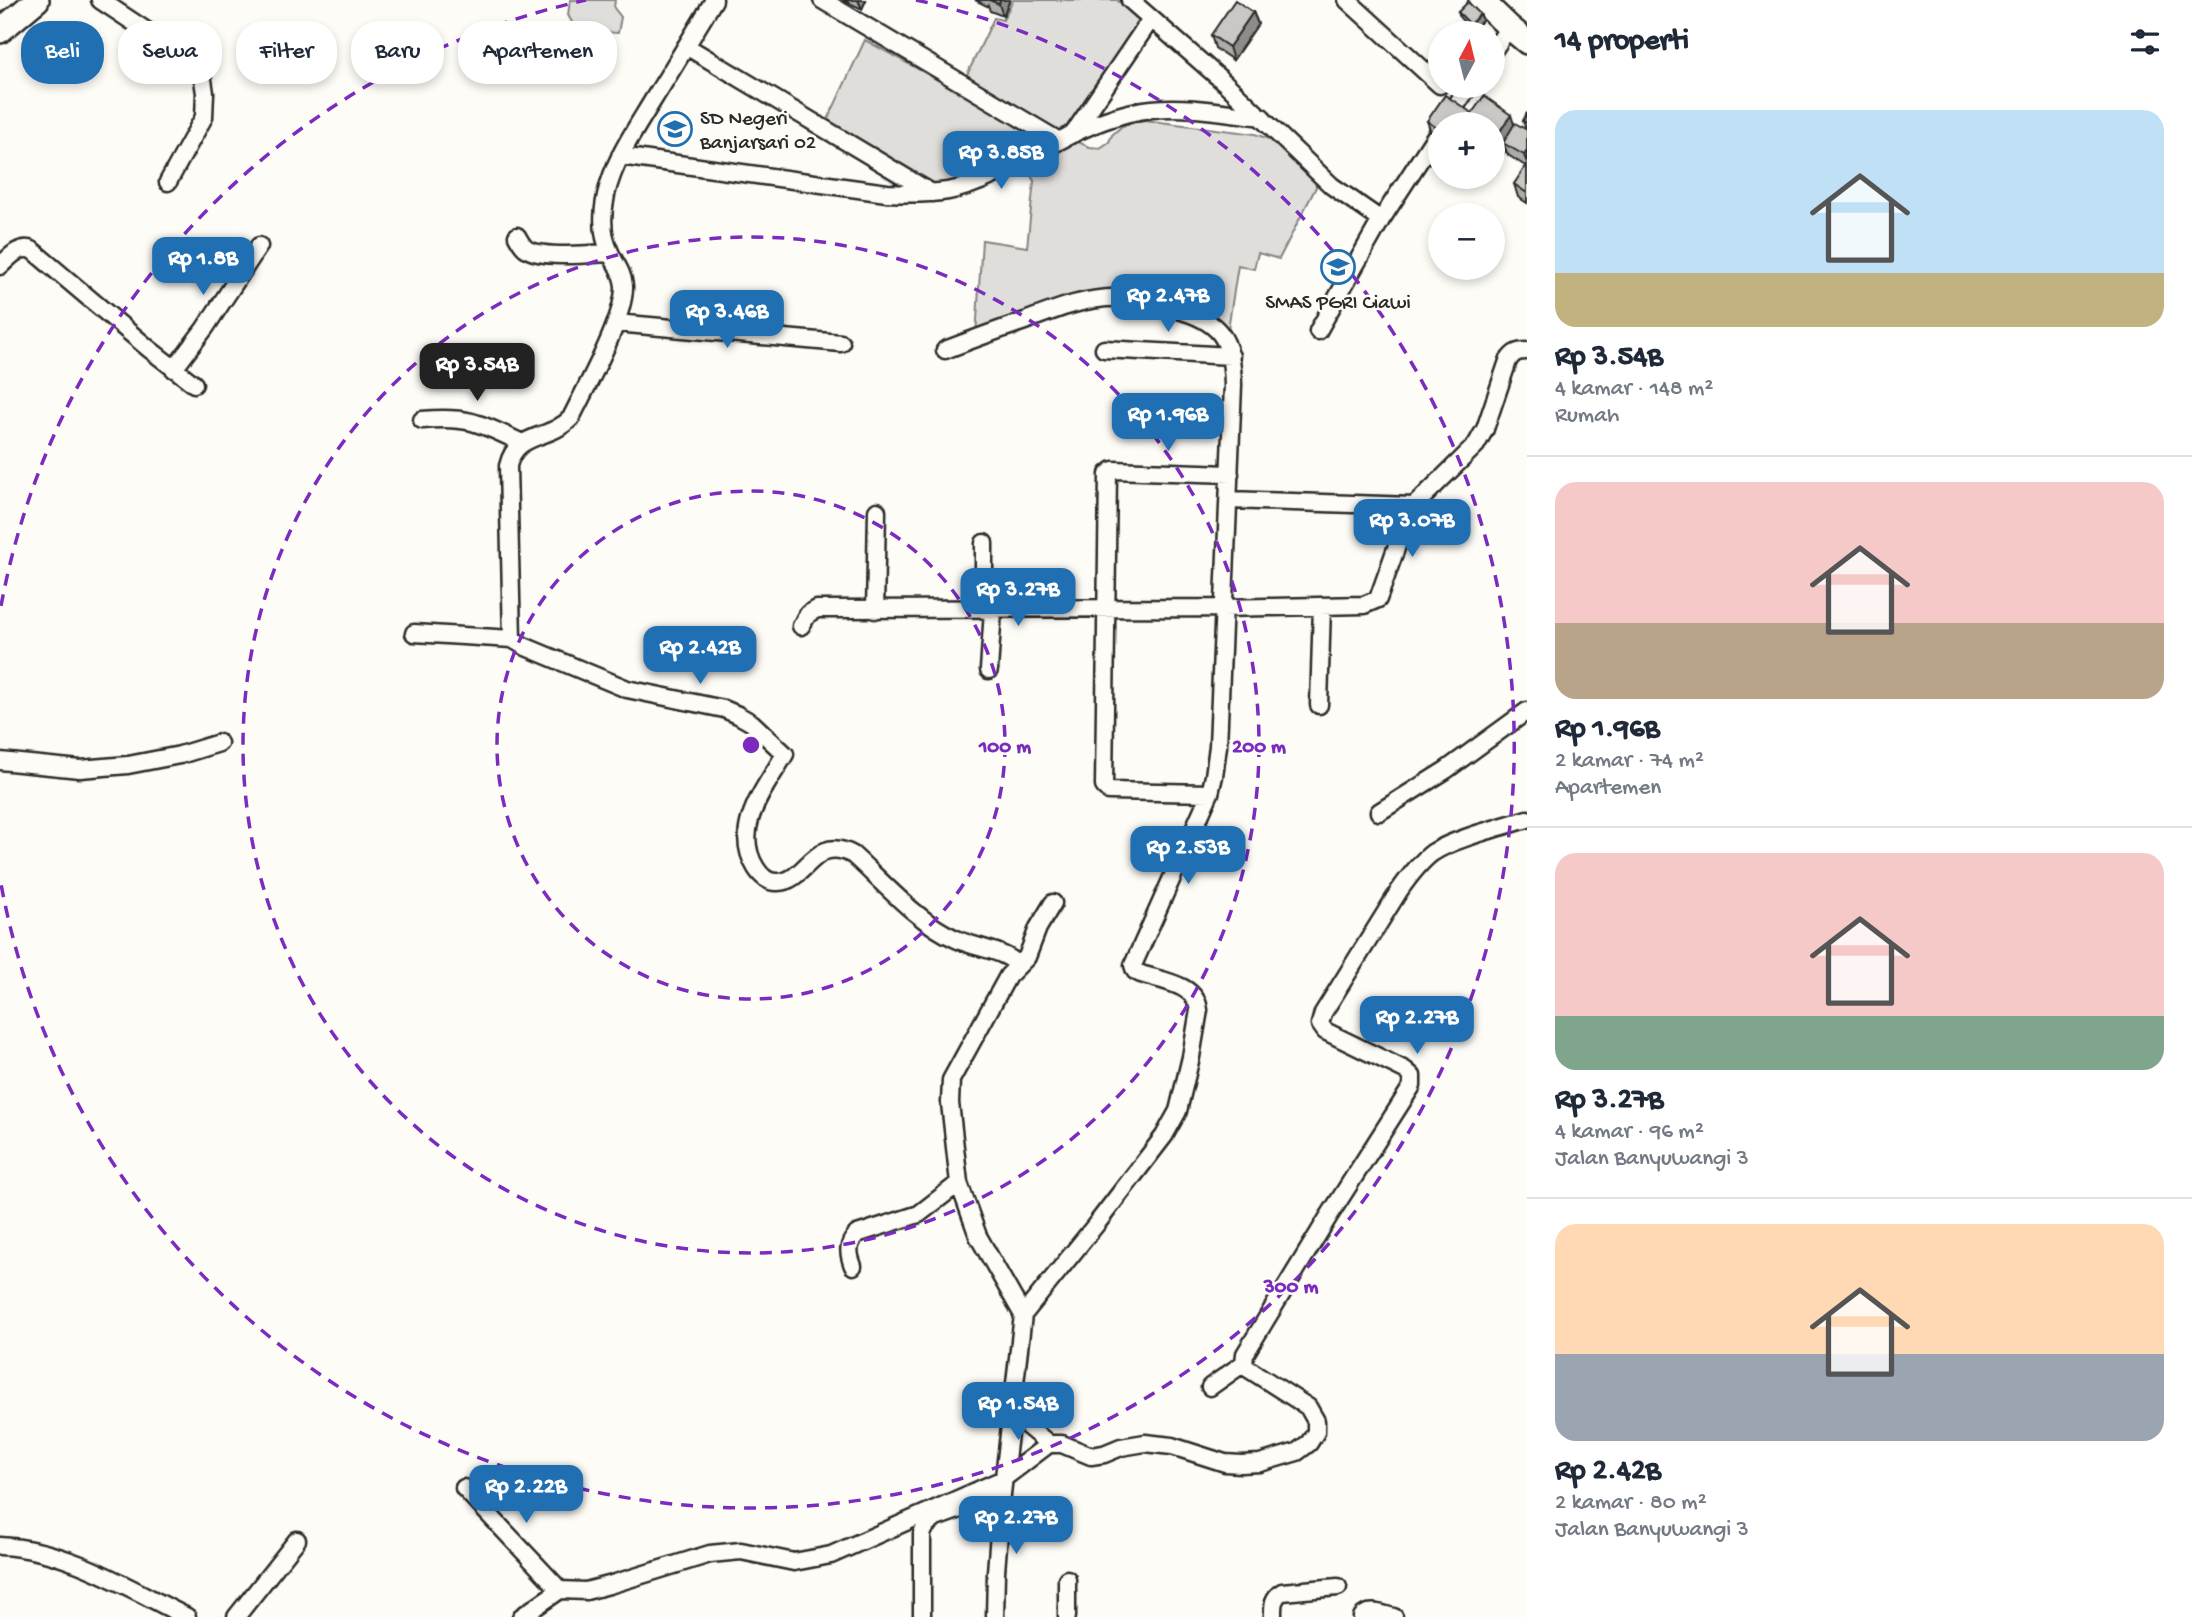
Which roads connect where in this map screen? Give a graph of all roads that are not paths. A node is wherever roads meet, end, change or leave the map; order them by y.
1 (37, 0) edge
2 (100, 0) edge
3 (714, 0) edge
4 (822, 0) edge
5 (1130, 0) edge
6 (1347, 0) edge
7 (1481, 0) edge
8 (1151, 19) junction
9 (1509, 27) junction
10 (0, 31) edge
11 (1505, 33) edge
12 (1527, 42) edge
13 (686, 46) junction
14 (1428, 75) edge
15 (1454, 98) edge
16 (1461, 98) edge
17 (1458, 102) junction
18 (1452, 112) edge
19 (1262, 117) junction
20 (1066, 138) junction
21 (1428, 148) edge
22 (620, 156) junction
23 (168, 182) dead end
24 (932, 193) junction
25 (1381, 220) junction
26 (517, 236) dead end
27 (259, 246) dead end
28 (610, 253) junction
29 (0, 266) edge
30 (616, 323) junction
31 (1318, 331) dead end
32 (841, 343) dead end
33 (1104, 349) dead end
34 (945, 350) dead end
35 (1527, 351) edge
36 (1231, 356) junction
37 (174, 369) junction
38 (194, 384) dead end
39 (422, 420) dead end
40 (522, 443) junction
41 (1230, 474) junction
42 (1229, 500) junction
43 (1414, 506) junction
44 (877, 510) dead end
45 (984, 543) dead end
46 (1322, 606) junction
47 (1222, 608) junction
48 (1106, 609) junction
49 (875, 610) junction
50 (988, 610) junction
51 (801, 626) dead end
52 (414, 633) dead end
53 (512, 639) junction
54 (989, 670) dead end
55 (1319, 705) dead end
56 (1527, 712) edge
57 (219, 743) dead end
58 (0, 761) edge
59 (1210, 793) junction
60 (1379, 812) dead end
61 (1527, 819) edge
62 (1053, 902) dead end
63 (1019, 965) junction
64 (959, 1184) junction
65 (853, 1266) dead end
66 (1023, 1315) junction
67 (1244, 1363) junction
68 (1210, 1387) dead end
69 (1010, 1412) junction
70 (1049, 1444) junction
71 (1003, 1486) junction
72 (464, 1488) dead end
73 (297, 1540) dead end
74 (0, 1546) edge
75 (1067, 1579) dead end
76 (1338, 1587) dead end
77 (560, 1590) junction
78 (187, 1617) edge
79 (236, 1617) edge
80 (521, 1617) edge
81 (922, 1617) edge
82 (995, 1617) edge
83 (1067, 1617) edge
84 (1273, 1617) edge
85 (1362, 1617) edge
86 (1394, 1617) edge

1 - 10 main road
2 - 23 street
3 - 13 street
4 - 20 street
5 - 8 street
6 - 14 street
7 - 9 main road
8 - 19 street
8 - 20 street
9 - 11 street
9 - 12 main road
13 - 22 street
13 - 24 street
15 - 17 street
16 - 17 street
17 - 18 street
19 - 20 street
19 - 25 street
20 - 24 street
21 - 25 street
22 - 24 street
22 - 28 street
25 - 31 street
26 - 28 street
27 - 37 street
28 - 30 street
29 - 37 street
30 - 32 street
30 - 40 street
33 - 36 street
34 - 36 street
35 - 43 street
36 - 41 street
37 - 38 street
39 - 40 street
40 - 53 street
41 - 42 street
41 - 48 street
42 - 43 street
42 - 47 street
43 - 46 street
44 - 49 street
45 - 50 street
46 - 47 street
46 - 55 street
47 - 48 street
47 - 59 street
48 - 50 street
48 - 59 street
49 - 50 street
49 - 51 street
50 - 54 street
52 - 53 street
53 - 63 street
56 - 60 street
57 - 58 street
59 - 66 street
61 - 67 street
62 - 63 street
63 - 64 street
64 - 65 street
64 - 66 street
66 - 69 street
67 - 68 street
67 - 70 street
69 - 70 street
69 - 71 street
70 - 71 street
71 - 77 street
71 - 81 street
71 - 82 street
72 - 77 street
73 - 79 street
74 - 78 street
75 - 83 street
76 - 84 street
77 - 80 street
85 - 86 street

